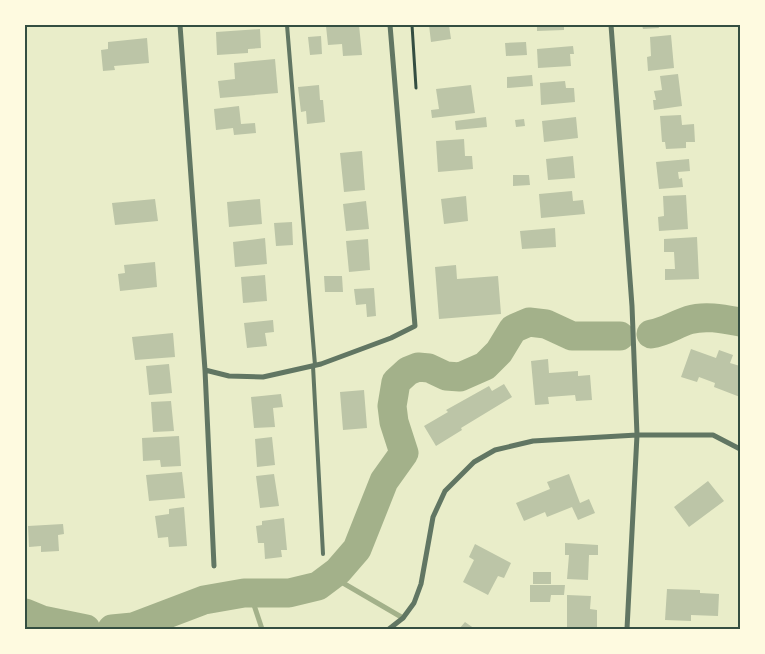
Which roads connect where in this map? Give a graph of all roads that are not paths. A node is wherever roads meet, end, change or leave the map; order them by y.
1 (180, 25) edge
2 (287, 25) edge
3 (390, 25) edge
4 (611, 25) edge
5 (314, 365) junction
6 (205, 370) junction
7 (637, 435) junction
8 (740, 449) edge
9 (322, 554) dead end
10 (214, 566) dead end
11 (389, 629) edge
12 (628, 629) edge

1 - 6 street
2 - 5 lane
3 - 5 street
4 - 7 street
5 - 6 street
5 - 9 lane
6 - 10 street
7 - 8 street
7 - 11 street
7 - 12 street

